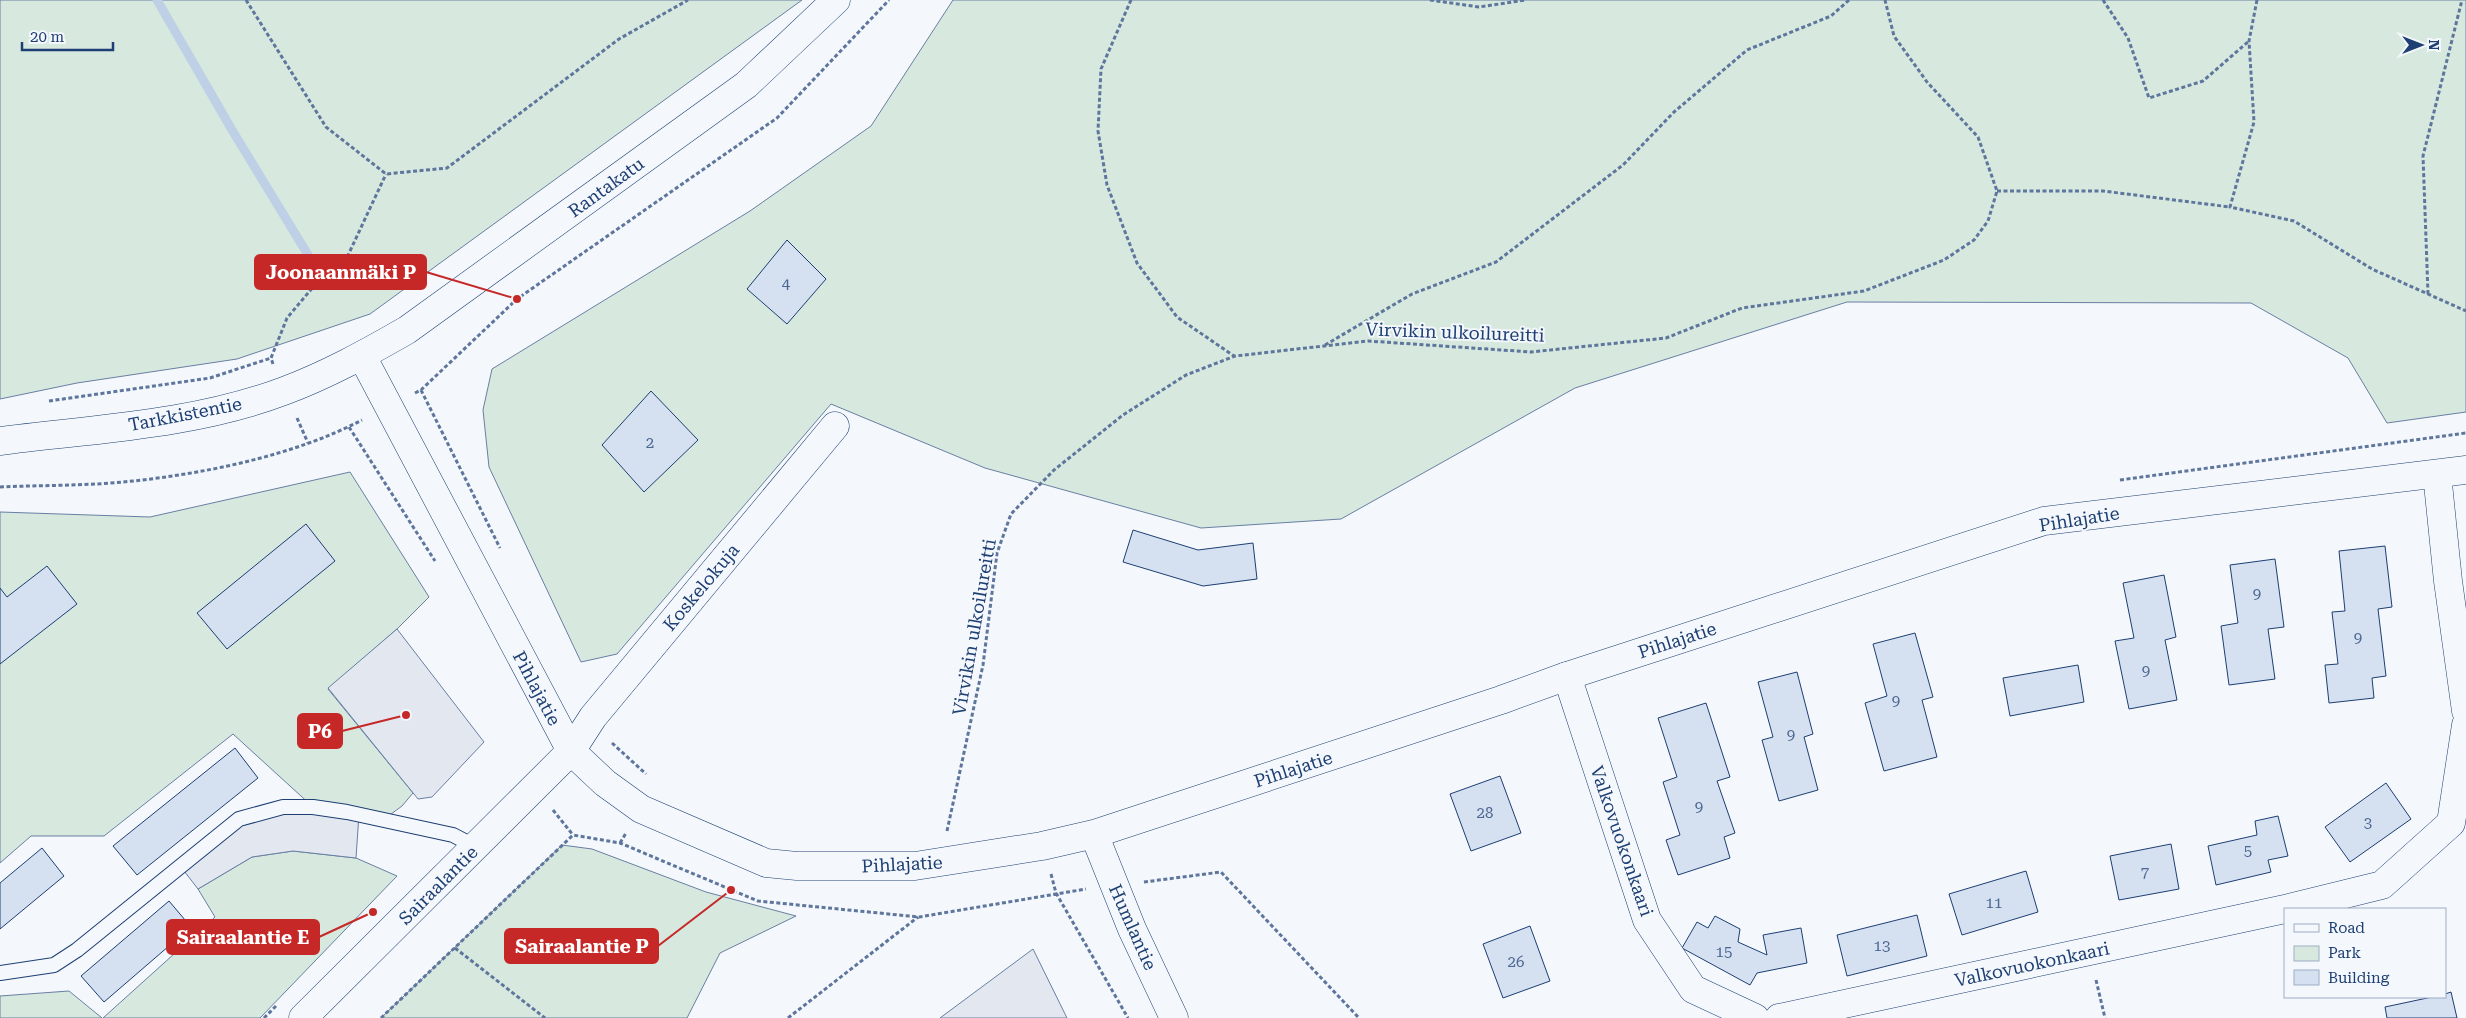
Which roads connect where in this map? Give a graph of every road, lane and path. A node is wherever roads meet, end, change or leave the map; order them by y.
1 (246, 0) edge
2 (688, 0) edge
3 (836, 0) edge
4 (1131, 0) edge
5 (1430, 0) edge
6 (1526, 0) edge
7 (1849, 0) edge
8 (1885, 0) edge
9 (2103, 0) edge
10 (2257, 0) edge
11 (2462, 0) edge
12 (2249, 41) junction
13 (386, 174) junction
14 (1997, 191) junction
15 (2230, 207) junction
16 (2428, 294) junction
17 (2466, 311) edge
18 (1322, 346) junction
19 (362, 356) junction
20 (1235, 356) junction
21 (421, 390) dead end
22 (49, 401) dead end
23 (835, 426) dead end
24 (349, 427) dead end
25 (2466, 433) edge
26 (0, 441) edge
27 (2466, 470) edge
28 (2437, 474) junction
29 (2113, 481) dead end
30 (501, 551) dead end
31 (435, 562) dead end
32 (1567, 676) junction
33 (2466, 710) edge
34 (593, 717) junction
35 (2466, 725) edge
36 (571, 751) junction
37 (651, 778) dead end
38 (1094, 834) junction
39 (945, 839) dead end
40 (1042, 846) junction
41 (476, 847) junction
42 (1114, 886) junction
43 (1056, 893) junction
44 (2289, 908) edge
45 (2284, 909) edge
46 (919, 917) junction
47 (454, 948) junction
48 (2089, 952) junction
49 (0, 973) edge
50 (303, 1018) edge
51 (381, 1018) edge
52 (545, 1018) edge
53 (788, 1018) edge
54 (1128, 1018) edge
55 (1174, 1018) edge
56 (1358, 1018) edge
57 (1755, 1018) edge
58 (1779, 1018) edge
59 (2105, 1018) edge

1 - 13 path
2 - 13 path
3 - 19 street, Rantakatu
4 - 20 path
5 - 6 path
7 - 18 path
8 - 14 path
9 - 12 path
10 - 12 path
11 - 16 path
12 - 15 path
13 - 22 path
14 - 15 path
14 - 18 path, Virvikin ulkoilureitti
15 - 16 path
16 - 17 path
18 - 20 path, Virvikin ulkoilureitti
19 - 26 street, Tarkkistentie
19 - 36 street, Pihlajatie
20 - 39 path, Virvikin ulkoilureitti
21 - 30 path
23 - 34 street, Koskelokuja
24 - 31 path
25 - 29 path
27 - 28 street, Pihlajatie
28 - 32 street, Pihlajatie
28 - 33 street
32 - 38 street, Pihlajatie
32 - 57 street, Valkovuokonkaari
34 - 36 street, Koskelokuja
34 - 37 path
35 - 44 street, Valkovuokonkaari
36 - 40 street, Pihlajatie
36 - 41 street, Sairaalantie
38 - 40 street, Pihlajatie
38 - 42 street, Humlantie
40 - 43 path
41 - 49 lane
41 - 50 street, Sairaalantie
42 - 43 path
42 - 55 street, Humlantie
42 - 56 path
43 - 46 path
43 - 54 path
45 - 48 street, Valkovuokonkaari
46 - 47 path
46 - 53 path
47 - 51 path
47 - 52 path
48 - 58 street, Valkovuokonkaari
48 - 59 path

